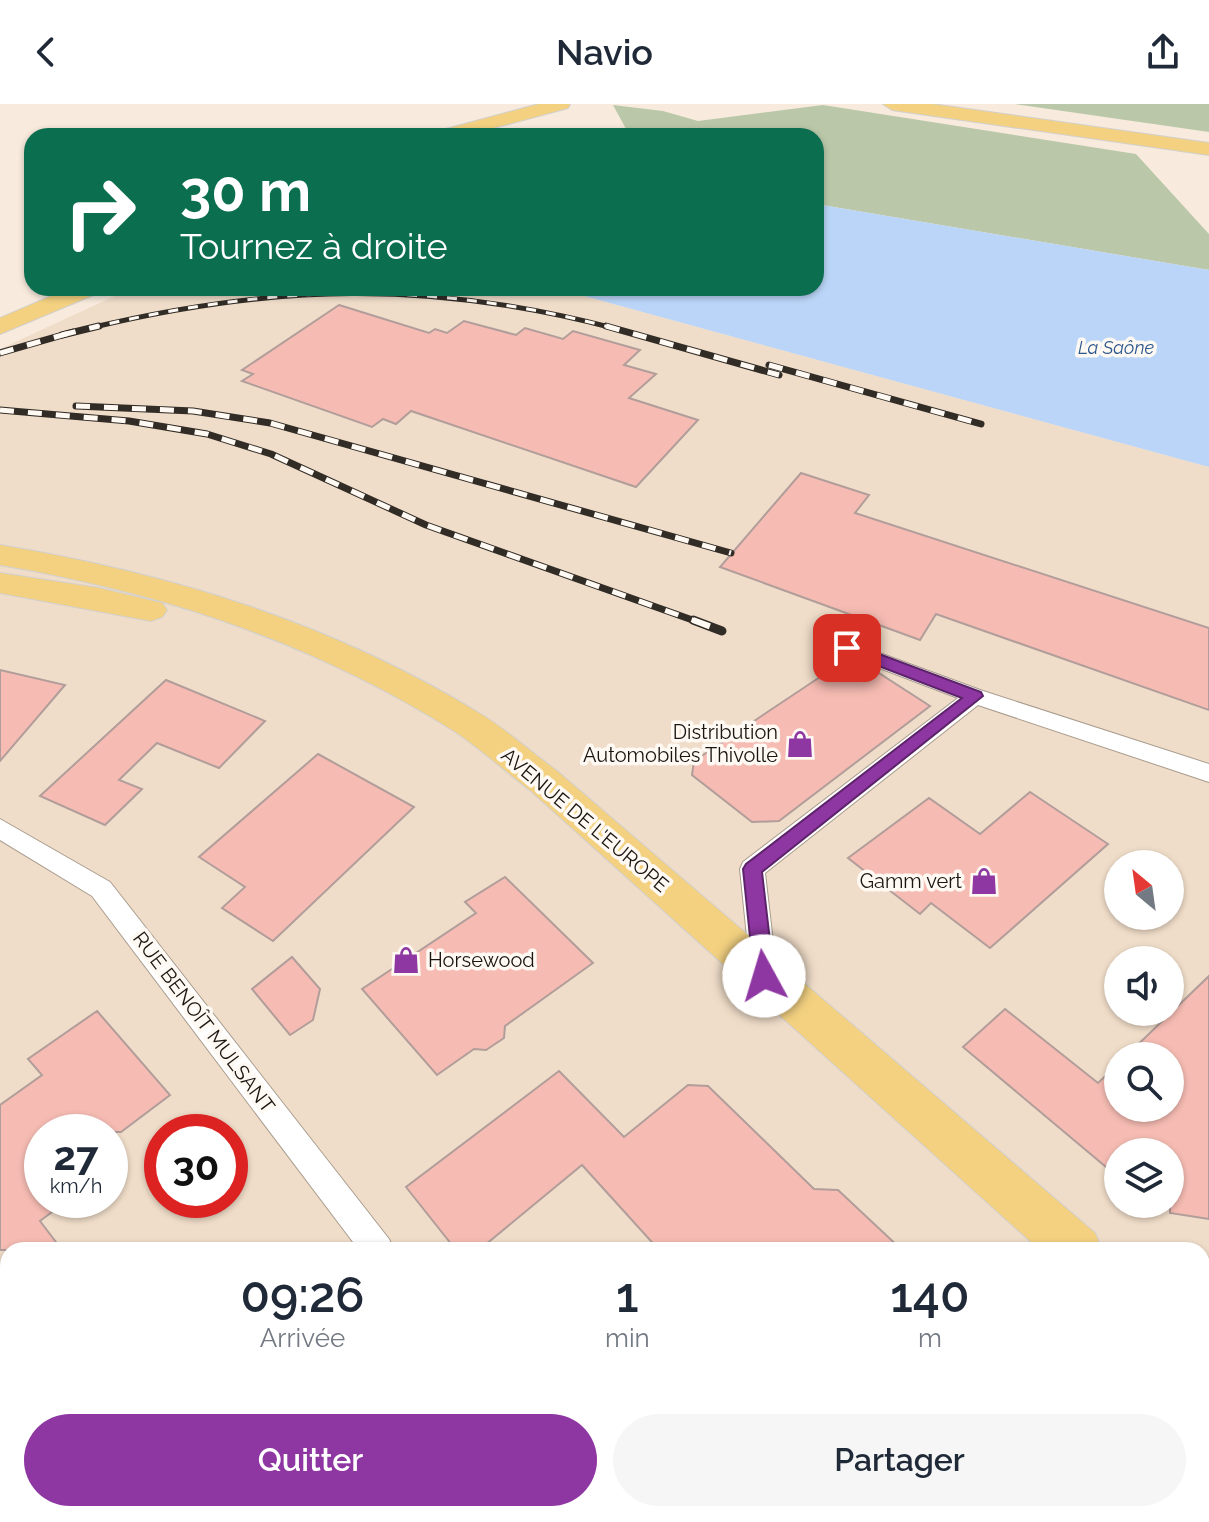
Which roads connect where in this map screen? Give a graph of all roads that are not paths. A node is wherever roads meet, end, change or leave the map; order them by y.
1 (528, 104) edge
2 (561, 104) edge
3 (892, 104) edge
4 (923, 104) edge
5 (1009, 119) junction
6 (455, 128) edge
7 (471, 128) edge
8 (1209, 149) edge
9 (72, 296) edge
10 (0, 327) edge
11 (0, 555) edge
12 (0, 583) edge
13 (847, 648) dead end
14 (975, 696) junction
15 (1209, 773) edge
16 (0, 828) edge
17 (764, 976) junction
18 (372, 1242) edge
19 (1029, 1242) edge
20 (1068, 1242) edge

1 - 6 main road
2 - 7 main road
3 - 5 main road
4 - 5 main road
5 - 8 main road
9 - 10 main road
11 - 17 main road, AVENUE DE L'EUROPE
12 - 19 main road, AVENUE DE L'EUROPE
13 - 14 street
14 - 15 street
14 - 17 street
16 - 18 street, RUE BENOÎT MULSANT
17 - 20 main road, AVENUE DE L'EUROPE

